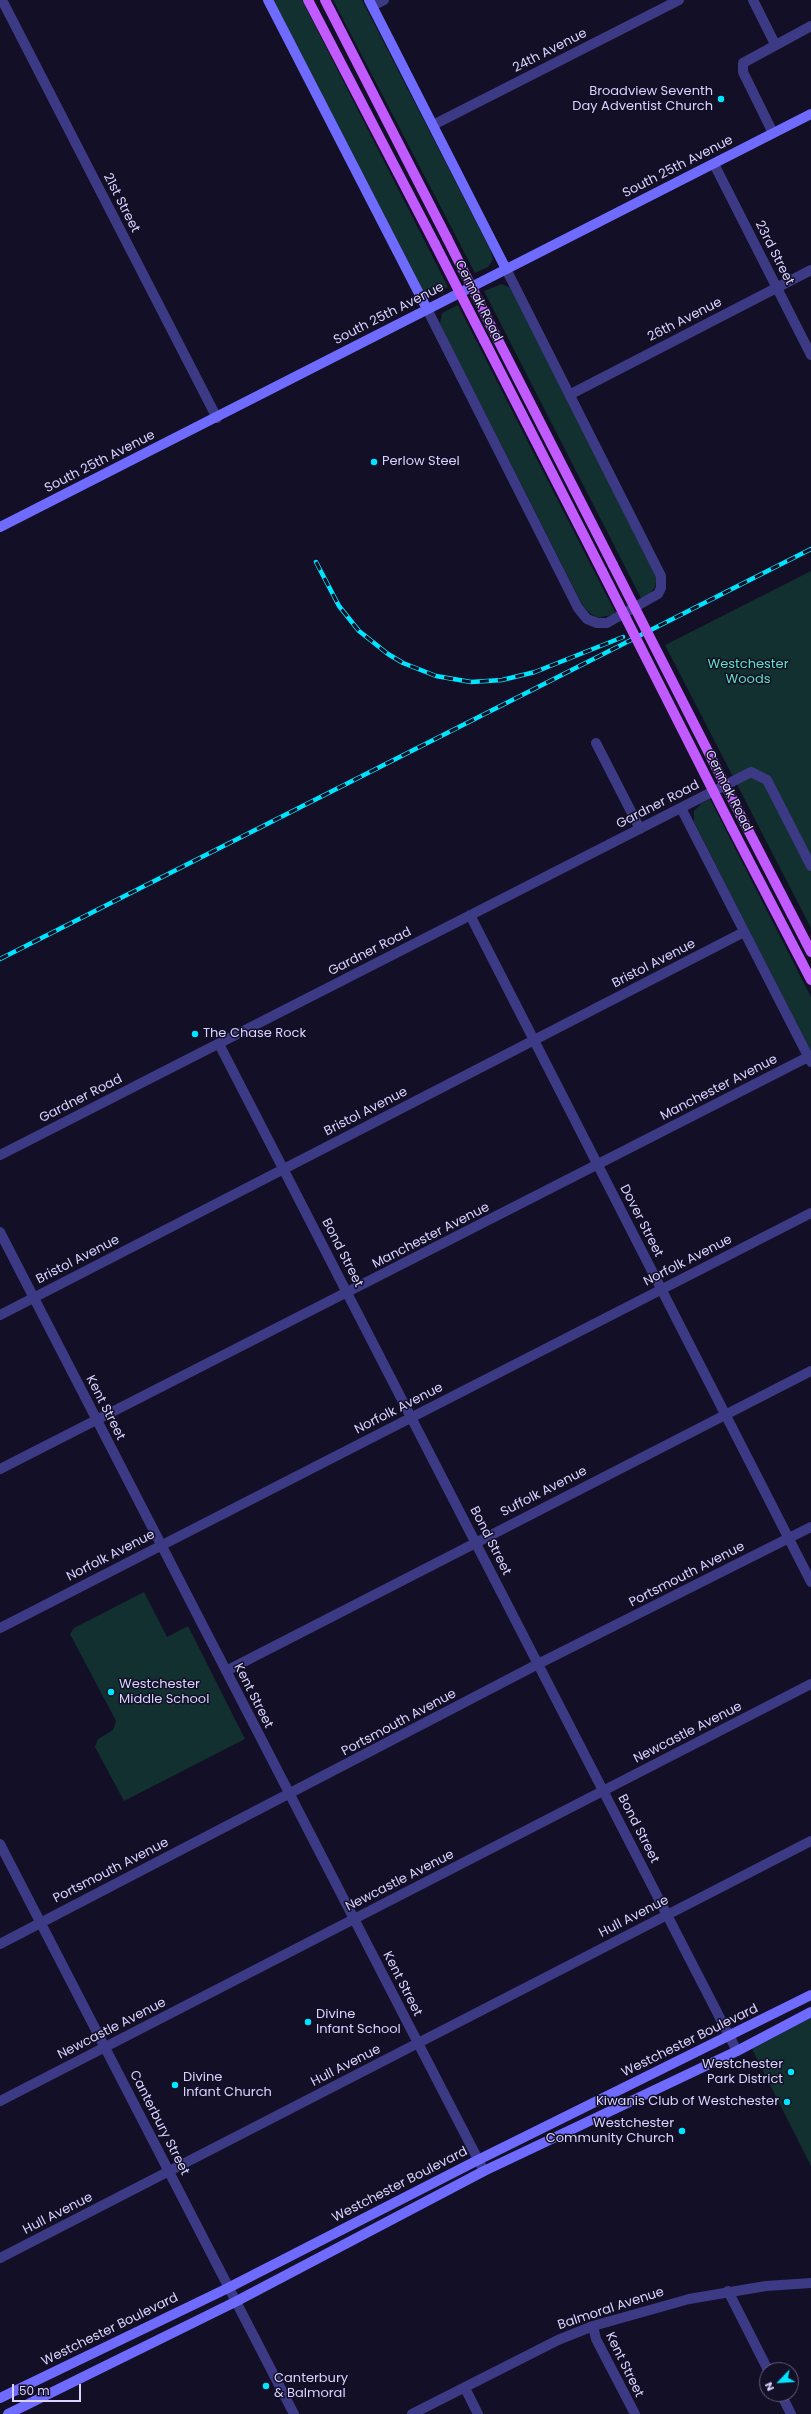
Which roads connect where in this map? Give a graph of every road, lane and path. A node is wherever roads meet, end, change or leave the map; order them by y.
1 (2, 0) edge
2 (268, 0) edge
3 (308, 0) edge
4 (325, 0) edge
5 (384, 0) edge
6 (679, 0) edge
7 (753, 0) edge
8 (370, 3) edge
9 (811, 26) edge
10 (775, 44) junction
11 (811, 114) edge
12 (433, 125) junction
13 (773, 133) junction
14 (714, 164) junction
15 (506, 268) junction
16 (811, 270) edge
17 (777, 287) junction
18 (427, 309) junction
19 (811, 355) edge
20 (571, 394) junction
21 (217, 418) junction
22 (0, 527) edge
23 (596, 743) dead end
24 (681, 808) junction
25 (640, 829) junction
26 (811, 866) edge
27 (470, 915) junction
28 (744, 932) junction
29 (811, 952) edge
30 (811, 980) edge
31 (534, 1040) junction
32 (219, 1044) junction
33 (810, 1059) edge
34 (0, 1155) edge
35 (598, 1165) junction
36 (284, 1169) junction
37 (811, 1213) edge
38 (0, 1232) edge
39 (661, 1289) junction
40 (348, 1292) junction
41 (34, 1298) junction
42 (0, 1315) edge
43 (811, 1370) edge
44 (725, 1414) junction
45 (411, 1417) junction
46 (97, 1420) junction
47 (0, 1469) edge
48 (811, 1527) edge
49 (789, 1538) junction
50 (475, 1542) junction
51 (161, 1545) junction
52 (811, 1582) edge
53 (0, 1628) edge
54 (538, 1664) junction
55 (226, 1671) junction
56 (811, 1684) edge
57 (603, 1791) junction
58 (290, 1795) junction
59 (811, 1841) edge
60 (0, 1844) edge
61 (667, 1915) junction
62 (354, 1919) junction
63 (40, 1922) junction
64 (0, 1944) edge
65 (811, 1995) edge
66 (811, 2012) edge
67 (730, 2037) junction
68 (418, 2043) junction
69 (105, 2047) junction
70 (737, 2051) junction
71 (0, 2101) edge
72 (478, 2160) junction
73 (484, 2171) junction
74 (170, 2172) junction
75 (0, 2258) edge
76 (811, 2283) edge
77 (228, 2288) junction
78 (728, 2291) junction
79 (235, 2302) junction
80 (592, 2326) junction
81 (764, 2362) edge
82 (465, 2388) junction
83 (0, 2398) edge
84 (785, 2402) edge
85 (8, 2414) edge
86 (294, 2414) edge
87 (412, 2414) edge
88 (478, 2414) edge
89 (635, 2414) edge
90 (791, 2414) edge

1 - 21 street, 21st Street
2 - 18 street
3 - 30 main road, Cermak Road, bridge
4 - 29 main road, Cermak Road, bridge
5 - 8 street
6 - 12 street, 24th Avenue
7 - 10 street
8 - 12 street
9 - 10 street
10 - 13 street
11 - 13 street, South 25th Avenue
12 - 15 street
13 - 14 street, South 25th Avenue
14 - 15 street, South 25th Avenue
14 - 17 street, 23rd Street
15 - 18 street, South 25th Avenue
15 - 20 street
16 - 17 street, 26th Avenue
17 - 19 street, 23rd Street
17 - 20 street, 26th Avenue
18 - 20 street
18 - 21 street, South 25th Avenue
21 - 22 street, South 25th Avenue
23 - 25 street
24 - 25 street, Gardner Road
24 - 26 street, Gardner Road
24 - 28 street
25 - 27 street, Gardner Road
27 - 31 street, Dover Street
27 - 32 street, Gardner Road
28 - 31 street, Bristol Avenue
28 - 33 street
31 - 35 street, Dover Street
31 - 36 street, Bristol Avenue
32 - 34 street, Gardner Road
32 - 36 street, Bond Street
33 - 35 street, Manchester Avenue
35 - 39 street, Dover Street
35 - 40 street, Manchester Avenue
36 - 40 street, Bond Street
36 - 41 street, Bristol Avenue
37 - 39 street, Norfolk Avenue
38 - 41 street, Kent Street
39 - 44 street, Dover Street
39 - 45 street, Norfolk Avenue
40 - 45 street, Bond Street
40 - 46 street, Manchester Avenue
41 - 42 street, Bristol Avenue
41 - 46 street, Kent Street
43 - 44 street, Suffolk Avenue
44 - 49 street, Dover Street
44 - 50 street, Suffolk Avenue
45 - 50 street, Bond Street
45 - 51 street, Norfolk Avenue
46 - 47 street, Manchester Avenue
46 - 51 street, Kent Street
48 - 49 street, Portsmouth Avenue
49 - 52 street, Dover Street
49 - 54 street, Portsmouth Avenue
50 - 54 street, Bond Street
50 - 55 street, Suffolk Avenue
51 - 53 street, Norfolk Avenue
51 - 55 street, Kent Street
54 - 57 street, Bond Street
54 - 58 street, Portsmouth Avenue
55 - 58 street, Kent Street
56 - 57 street, Newcastle Avenue
57 - 61 street, Bond Street
57 - 62 street, Newcastle Avenue
58 - 62 street, Kent Street
58 - 63 street, Portsmouth Avenue
59 - 61 street, Hull Avenue
60 - 63 street, Canterbury Street
61 - 67 street, Bond Street
61 - 68 street, Hull Avenue
62 - 68 street, Kent Street
62 - 69 street, Newcastle Avenue
63 - 64 street, Portsmouth Avenue
63 - 69 street, Canterbury Street
65 - 67 street, Westchester Boulevard
66 - 70 street, Westchester Boulevard
67 - 70 street, Bond Street
67 - 72 street, Westchester Boulevard
68 - 72 street, Kent Street
68 - 74 street, Hull Avenue
69 - 71 street, Newcastle Avenue
69 - 74 street, Canterbury Street
70 - 73 street, Westchester Boulevard
72 - 73 street, Kent Street
72 - 77 street, Westchester Boulevard
73 - 79 street, Westchester Boulevard
74 - 75 street, Hull Avenue
74 - 77 street, Canterbury Street
76 - 78 street, Balmoral Avenue
77 - 79 street, Canterbury Street
77 - 83 street, Westchester Boulevard
78 - 80 street, Balmoral Avenue
78 - 81 street
79 - 85 street, Westchester Boulevard
79 - 86 street, Canterbury Street
80 - 82 street, Balmoral Avenue
80 - 89 street, Kent Street
82 - 87 street, Balmoral Avenue
82 - 88 street
84 - 90 street

